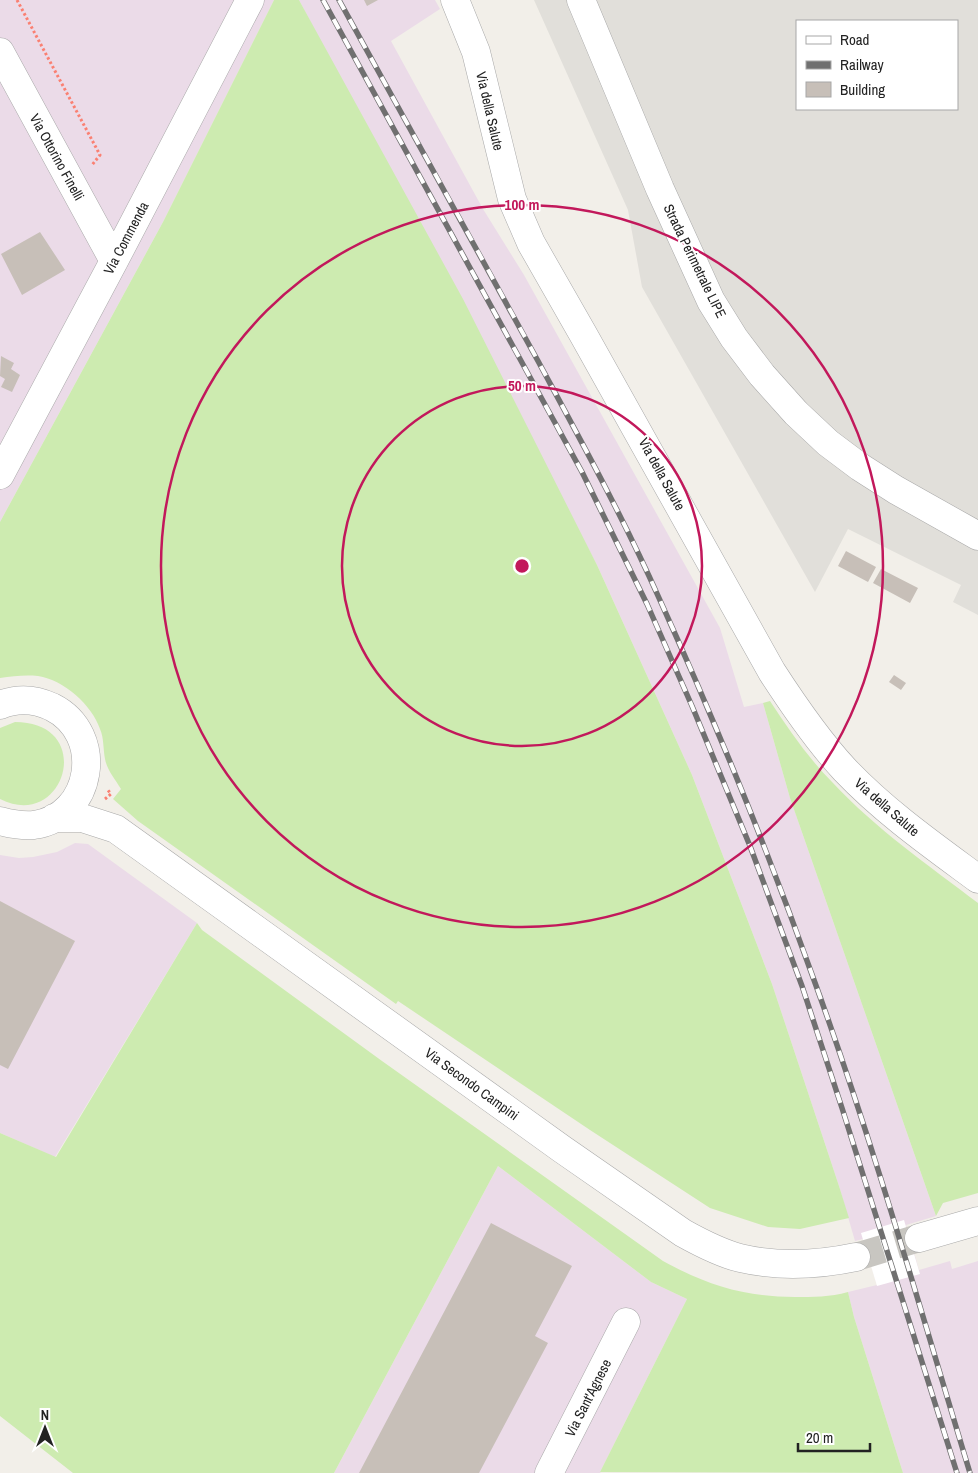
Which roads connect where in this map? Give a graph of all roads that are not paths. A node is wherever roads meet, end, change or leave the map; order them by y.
1 (250, 0) edge
2 (454, 0) edge
3 (581, 0) edge
4 (0, 52) edge
5 (114, 262) junction
6 (0, 475) edge
7 (978, 536) edge
8 (0, 705) edge
9 (87, 759) junction
10 (54, 818) junction
11 (0, 821) edge
12 (116, 829) junction
13 (978, 879) edge
14 (978, 1221) edge
15 (919, 1238) tunnel mouth
16 (856, 1257) tunnel mouth
17 (626, 1322) dead end
18 (549, 1473) edge

1 - 5 street, Via Commenda
2 - 13 street, Via della Salute
3 - 7 street, Strada Perimetrale LIPE
4 - 5 street, Via Ottorino Finelli
5 - 6 street, Via Commenda
8 - 9 street, Via Secondo Campini
9 - 10 street
9 - 12 street, Via Secondo Campini
10 - 11 street
10 - 12 street, Via Secondo Campini
12 - 16 street, Via Secondo Campini
14 - 15 street
17 - 18 street, Via Sant'Agnese

